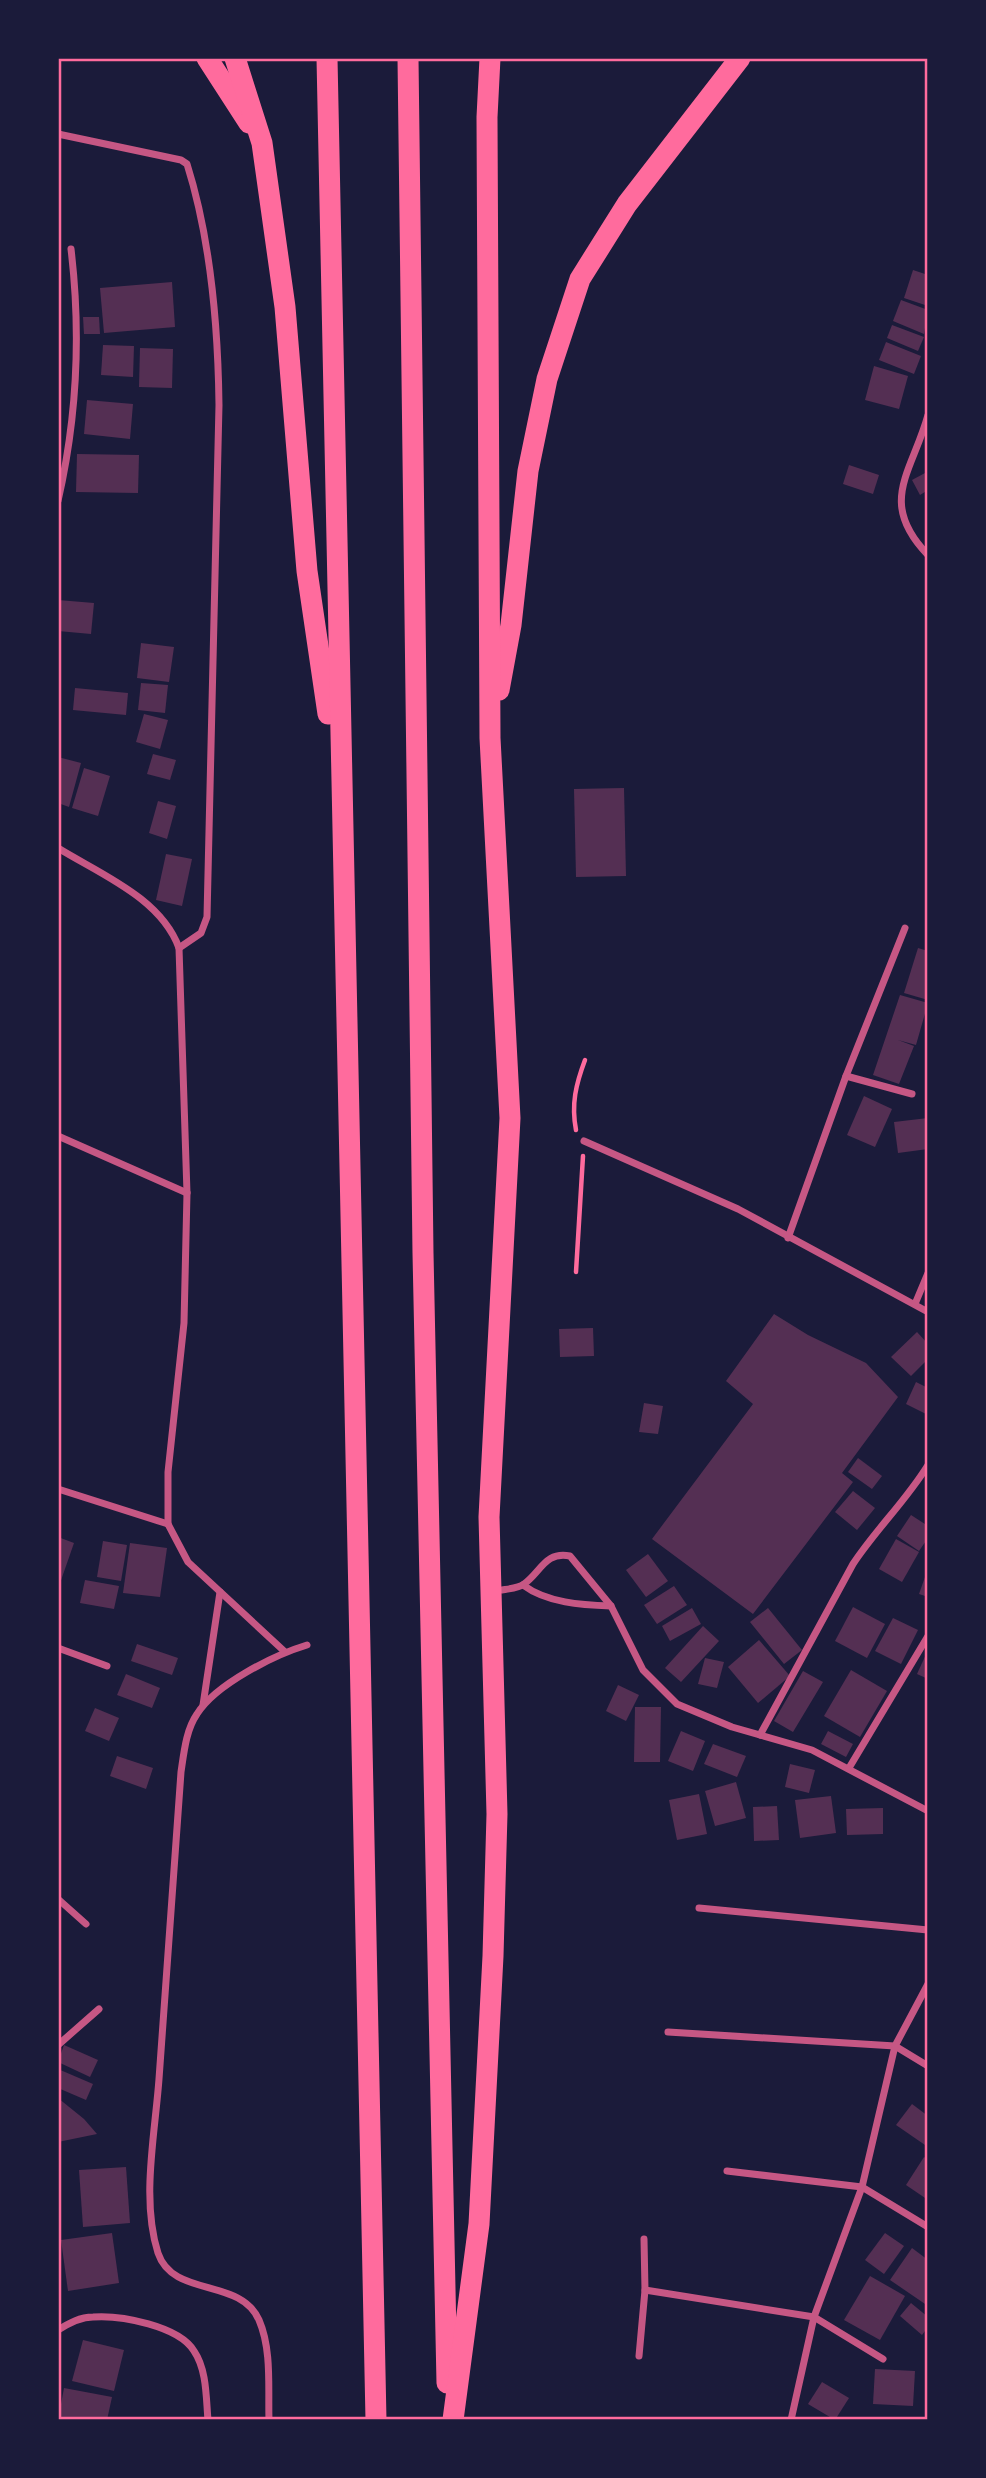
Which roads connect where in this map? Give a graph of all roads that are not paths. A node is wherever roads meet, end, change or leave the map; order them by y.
1 (207, 58) edge
2 (235, 58) edge
3 (327, 58) edge
4 (408, 58) edge
5 (490, 58) edge
6 (740, 58) edge
7 (58, 134) edge
8 (262, 142) junction
9 (71, 249) dead end
10 (928, 415) edge
11 (928, 442) edge
12 (919, 447) junction
13 (58, 501) edge
14 (928, 555) edge
15 (489, 738) junction
16 (341, 803) junction
17 (58, 848) edge
18 (905, 928) dead end
19 (179, 948) junction
20 (846, 1076) junction
21 (912, 1094) dead end
22 (58, 1136) edge
23 (584, 1141) road end
24 (187, 1193) junction
25 (788, 1238) junction
26 (928, 1273) edge
27 (915, 1304) junction
28 (928, 1312) edge
29 (928, 1465) edge
30 (58, 1489) edge
31 (167, 1524) junction
32 (523, 1585) junction
33 (502, 1590) dead end
34 (220, 1592) junction
35 (611, 1606) junction
36 (928, 1636) edge
37 (307, 1644) dead end
38 (58, 1648) edge
39 (284, 1651) junction
40 (107, 1666) dead end
41 (203, 1705) junction
42 (760, 1735) junction
43 (849, 1768) junction
44 (928, 1811) edge
45 (58, 1899) edge
46 (699, 1908) dead end
47 (86, 1924) dead end
48 (928, 1930) edge
49 (928, 1984) edge
50 (99, 2009) dead end
51 (668, 2032) dead end
52 (58, 2045) edge
53 (894, 2046) junction
54 (928, 2066) edge
55 (727, 2171) dead end
56 (862, 2187) junction
57 (928, 2227) edge
58 (644, 2239) dead end
59 (645, 2290) junction
60 (814, 2317) junction
61 (58, 2330) edge
62 (639, 2356) dead end
63 (883, 2359) dead end
64 (208, 2420) edge
65 (269, 2420) edge
66 (376, 2420) edge
67 (451, 2420) edge
68 (791, 2420) edge

1 - 8 highway
2 - 8 highway
3 - 16 highway
4 - 67 highway
5 - 15 highway
6 - 15 highway
7 - 19 street
8 - 16 highway
9 - 13 street
10 - 12 street
11 - 12 street
12 - 14 street
15 - 67 highway
16 - 66 highway
17 - 19 street
18 - 20 street
19 - 24 street
20 - 21 street
20 - 25 street
22 - 24 street
23 - 25 street
24 - 31 street
25 - 27 street
26 - 27 street
27 - 28 street
29 - 42 street
30 - 31 street
31 - 34 street
32 - 33 street
32 - 35 street
32 - 35 street
34 - 39 street
34 - 41 street
35 - 42 street
36 - 43 street
37 - 39 street
38 - 40 street
39 - 41 street
41 - 65 street
42 - 43 street
43 - 44 street
45 - 47 street
46 - 48 street
49 - 53 street
50 - 52 street
51 - 53 street
53 - 54 street
53 - 56 street
55 - 56 street
56 - 57 street
56 - 60 street
58 - 59 street
59 - 60 street
59 - 62 street
60 - 63 street
60 - 68 street
61 - 64 street

